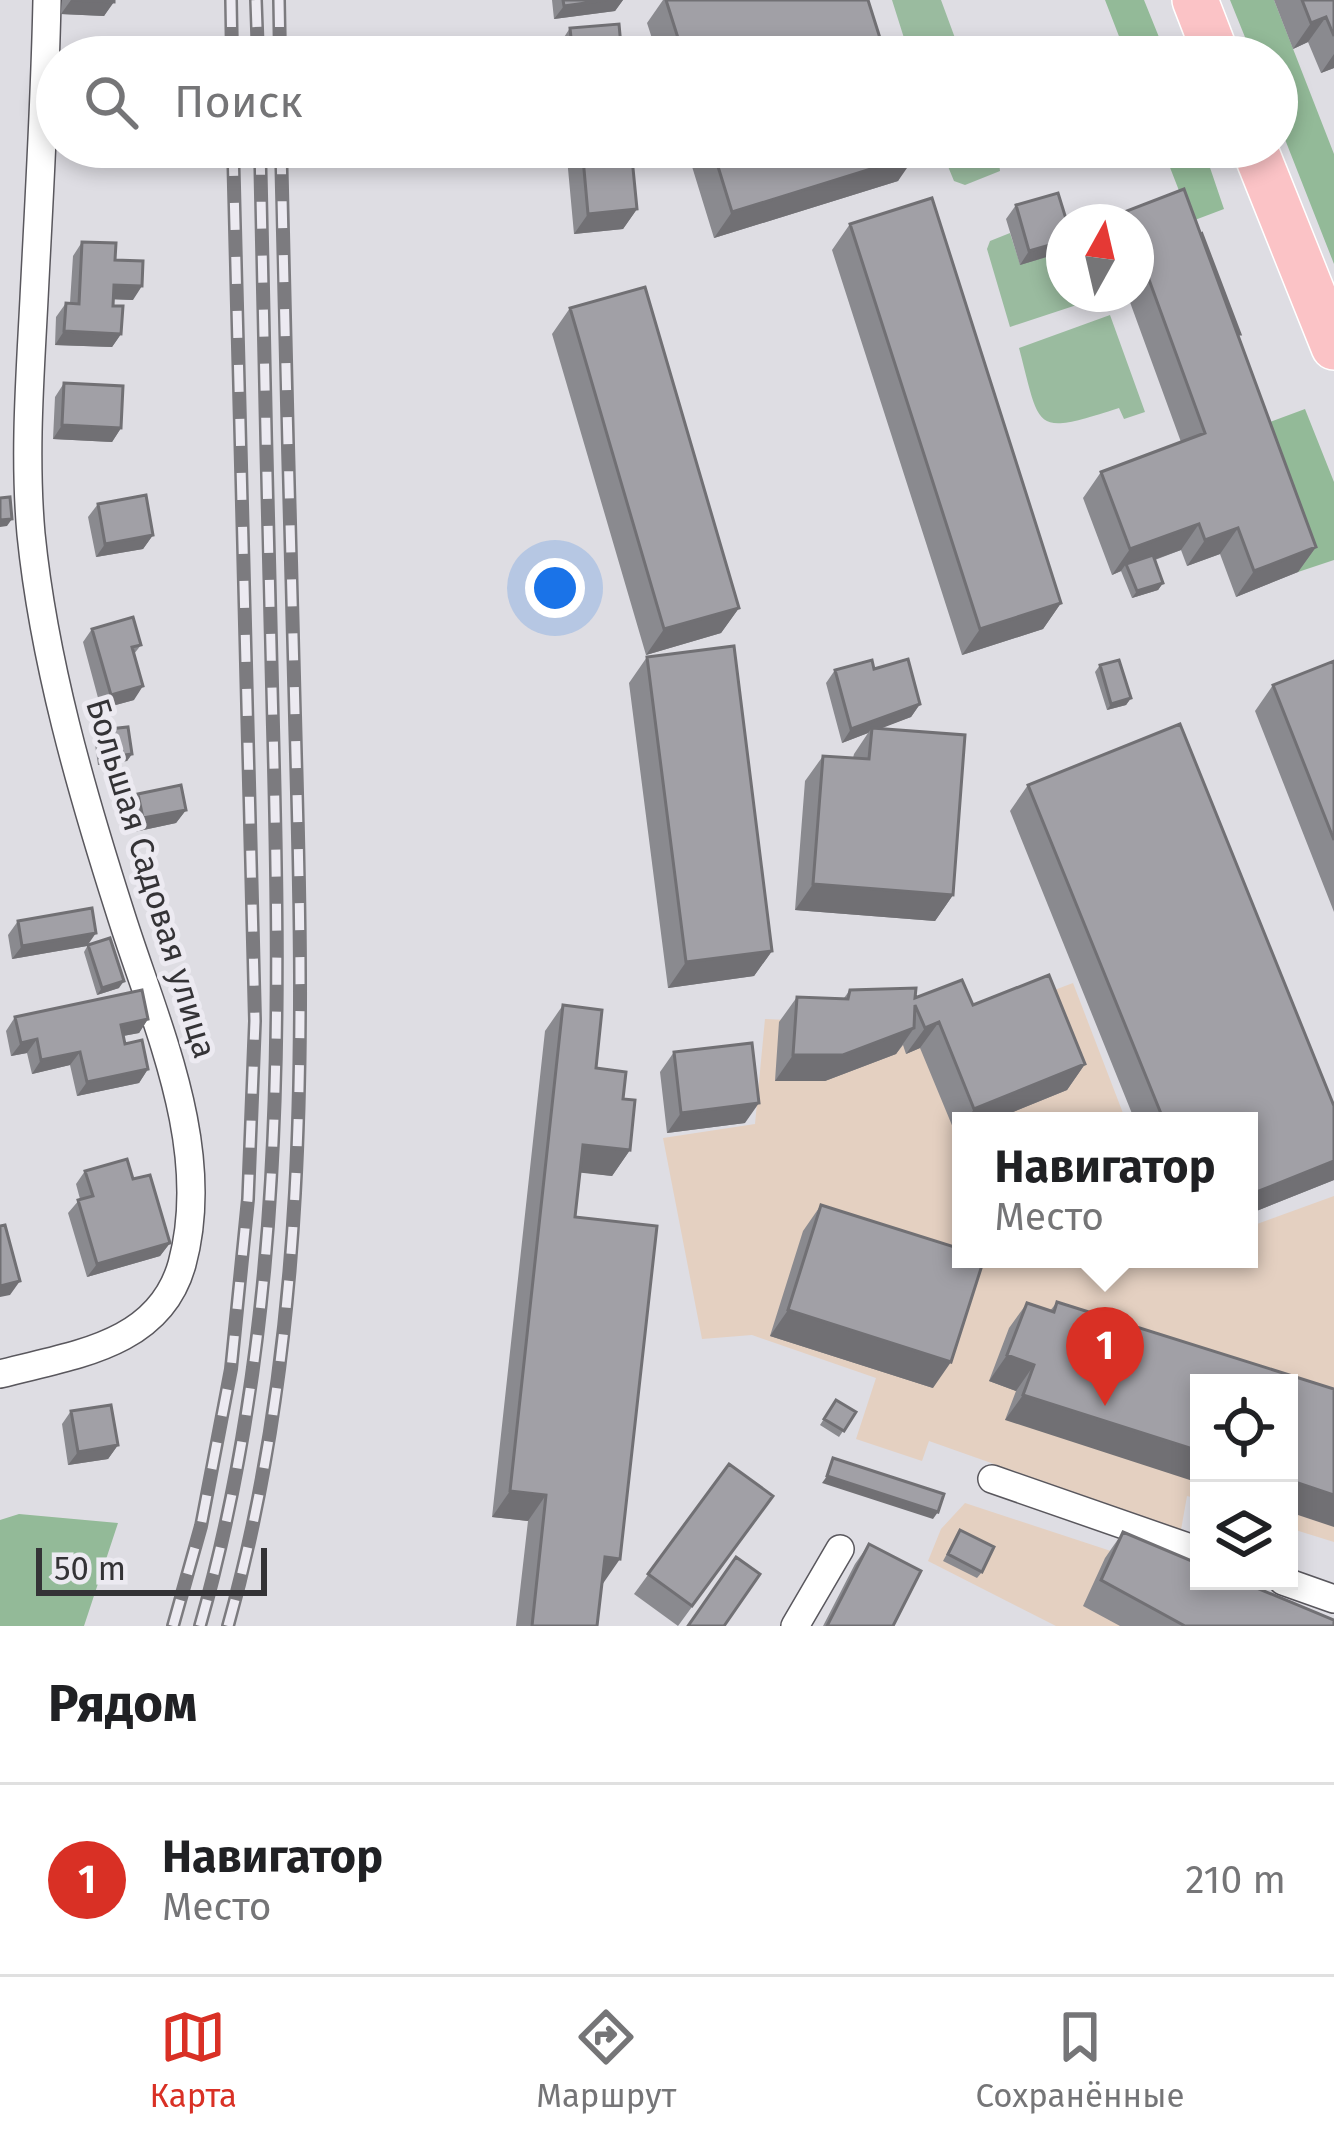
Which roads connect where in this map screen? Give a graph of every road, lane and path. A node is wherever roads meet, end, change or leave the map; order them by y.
1 (47, 0) edge
2 (1195, 0) edge
3 (45, 36) edge
4 (1209, 36) edge
5 (39, 168) edge
6 (1262, 168) edge
7 (1334, 347) edge
8 (0, 1374) edge
9 (992, 1479) dead end
10 (1190, 1548) edge
11 (840, 1549) dead end
12 (1298, 1586) edge
13 (1334, 1599) edge
14 (794, 1626) edge

1 - 3 street, Большая Садовая улица
2 - 4 main road
5 - 8 street, Большая Садовая улица
6 - 7 main road
9 - 10 street
11 - 14 street
12 - 13 street

